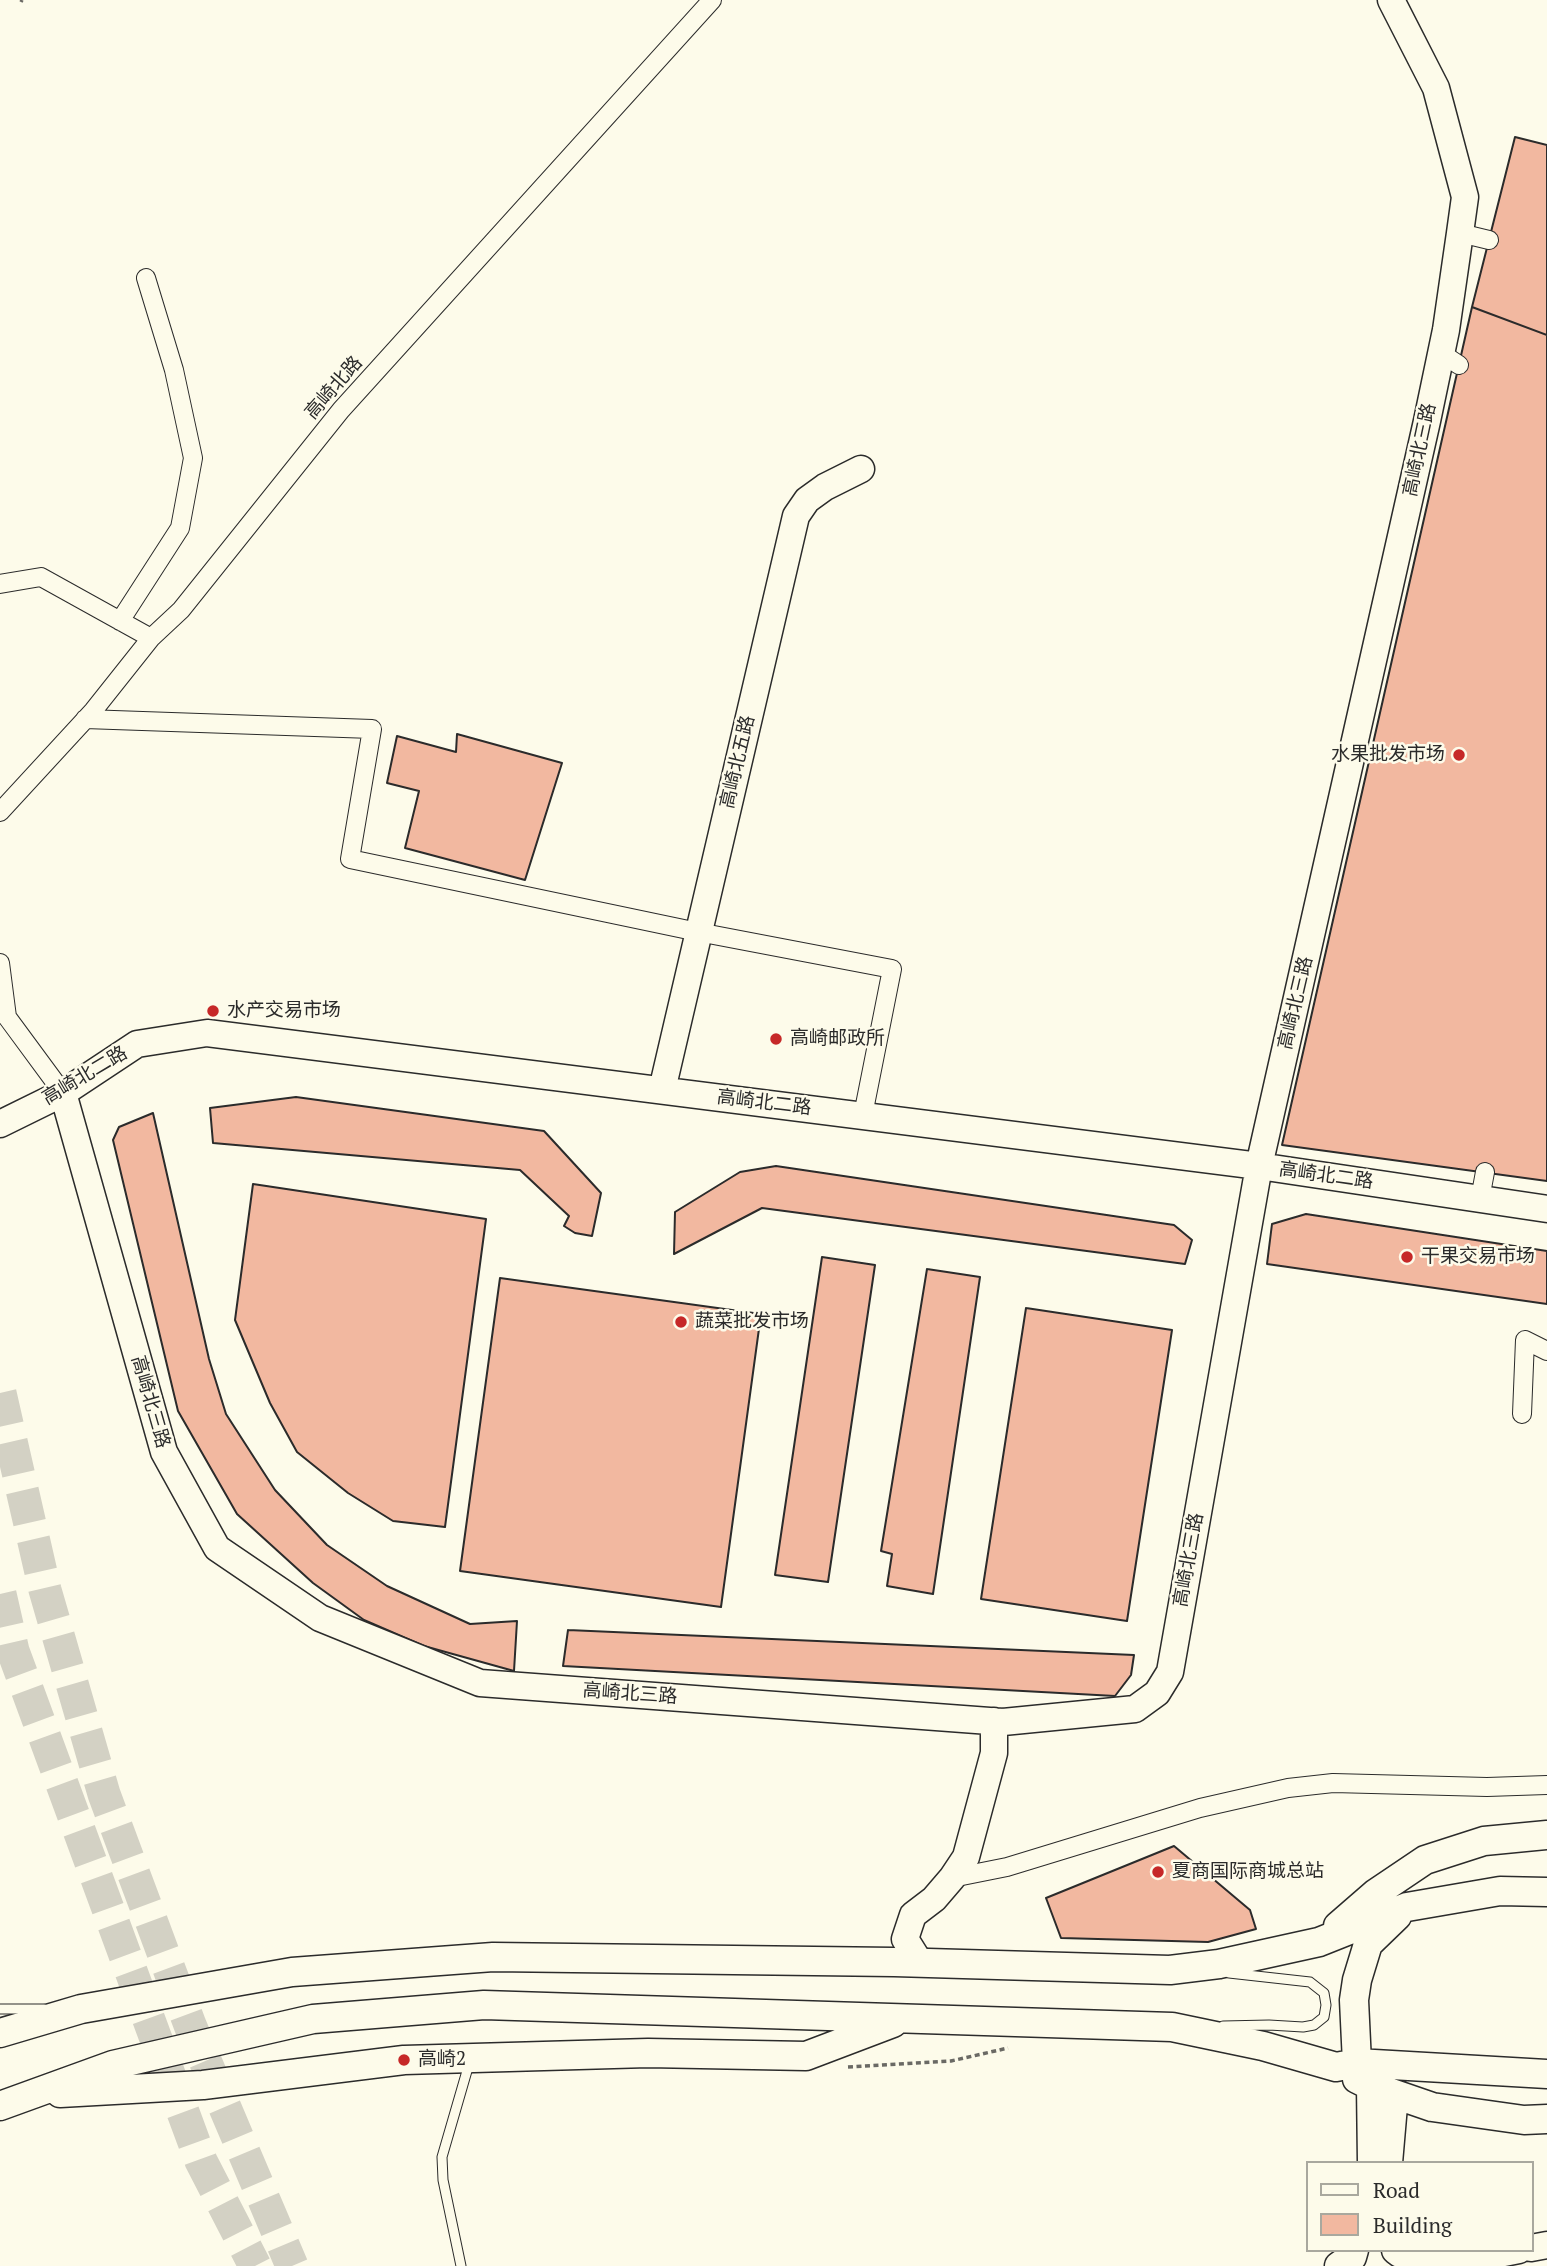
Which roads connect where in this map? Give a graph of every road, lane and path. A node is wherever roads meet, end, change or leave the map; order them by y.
1 (712, 0) edge
2 (1391, 0) edge
3 (1460, 233) junction
4 (1489, 240) dead end
5 (146, 278) dead end
6 (861, 469) dead end
7 (0, 584) edge
8 (120, 621) junction
9 (151, 638) junction
10 (85, 719) junction
11 (0, 812) edge
12 (698, 932) junction
13 (0, 963) edge
14 (663, 1090) junction
15 (63, 1093) junction
16 (863, 1115) junction
17 (0, 1124) edge
18 (1259, 1166) junction
19 (1485, 1172) dead end
20 (1480, 1199) junction
21 (1547, 1209) edge
22 (1547, 1351) edge
23 (1522, 1414) dead end
24 (994, 1721) junction
25 (1547, 1786) edge
26 (1547, 1835) edge
27 (953, 1878) junction
28 (1547, 1892) edge
29 (1407, 1907) junction
30 (1319, 1942) junction
31 (920, 1963) junction
32 (1170, 1970) junction
33 (0, 2009) edge
34 (81, 2009) junction
35 (908, 2018) junction
36 (1172, 2027) junction
37 (0, 2033) edge
38 (471, 2058) junction
39 (1547, 2074) edge
40 (1365, 2078) junction
41 (33, 2095) junction
42 (0, 2106) edge
43 (1547, 2119) edge
44 (1372, 2161) edge
45 (1387, 2161) edge
46 (1353, 2252) edge
47 (1399, 2252) edge
48 (1507, 2252) edge
49 (1489, 2255) junction
50 (461, 2266) edge
51 (1339, 2266) edge
52 (1438, 2266) edge
53 (1456, 2266) edge

1 - 9 street, 高崎北路
2 - 3 street, 高崎北三路
3 - 4 street
3 - 18 street, 高崎北三路
5 - 8 street
6 - 12 street, 高崎北五路
7 - 8 street
8 - 9 street
9 - 10 street, 高崎北路
10 - 11 street, 高崎北路
10 - 12 street
12 - 14 street, 高崎北五路
12 - 16 street
13 - 15 street
14 - 15 street, 高崎北二路
14 - 16 street, 高崎北二路
15 - 17 street, 高崎北二路
15 - 24 street, 高崎北三路
16 - 18 street, 高崎北二路
18 - 20 street, 高崎北二路
18 - 24 street, 高崎北三路
19 - 20 street
20 - 21 street, 高崎北二路
22 - 23 street
24 - 27 street
25 - 27 street
26 - 30 main road
27 - 31 street
28 - 29 main road
29 - 30 main road
29 - 40 main road
30 - 32 main road
31 - 32 main road
31 - 34 main road
32 - 36 lane
33 - 34 lane
34 - 37 main road
35 - 36 main road
35 - 38 main road
35 - 41 main road
36 - 40 main road
38 - 41 main road
38 - 50 lane
39 - 40 main road
40 - 43 main road
40 - 44 main road
40 - 45 main road
41 - 42 main road
46 - 51 main road
47 - 49 main road
48 - 49 street
49 - 52 street
49 - 53 street

